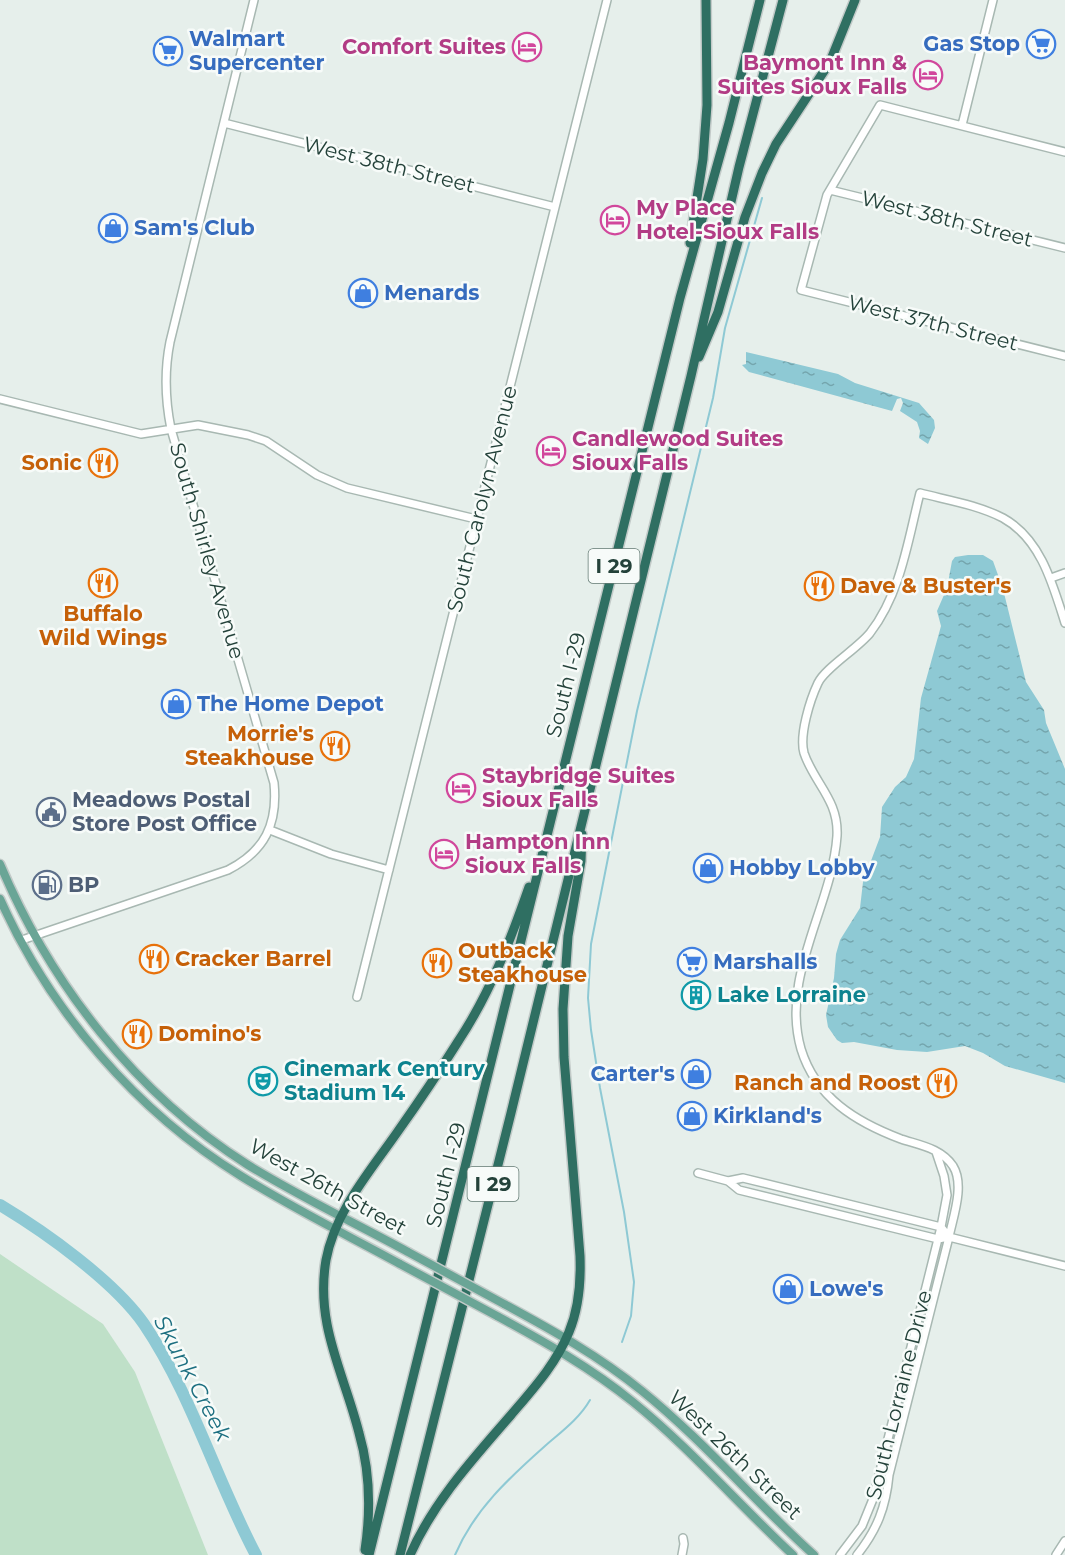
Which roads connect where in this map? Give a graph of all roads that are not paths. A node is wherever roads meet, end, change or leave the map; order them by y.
1 (254, 0) edge
2 (607, 0) edge
3 (706, 0) edge
4 (760, 0) edge
5 (783, 0) edge
6 (855, 0) edge
7 (993, 0) edge
8 (224, 123) junction
9 (962, 125) junction
10 (1065, 152) edge
11 (830, 190) junction
12 (555, 207) junction
13 (1065, 248) edge
14 (680, 298) junction
15 (1065, 356) edge
16 (691, 376) junction
17 (0, 399) edge
18 (171, 429) junction
19 (477, 519) junction
20 (1065, 573) edge
21 (1051, 578) junction
22 (1065, 623) edge
23 (583, 813) junction
24 (270, 830) junction
25 (547, 833) junction
26 (0, 864) edge
27 (389, 870) junction
28 (0, 899) edge
29 (34, 936) junction
30 (22, 940) junction
31 (357, 997) dead end
32 (935, 1150) junction
33 (698, 1173) dead end
34 (728, 1181) junction
35 (340, 1215) junction
36 (941, 1227) junction
37 (335, 1228) junction
38 (949, 1237) junction
39 (938, 1239) junction
40 (1065, 1266) edge
41 (567, 1338) junction
42 (560, 1351) junction
43 (683, 1538) dead end
44 (1065, 1541) edge
45 (367, 1555) edge
46 (400, 1555) edge
47 (410, 1555) edge
48 (682, 1555) edge
49 (793, 1555) edge
50 (814, 1555) edge
51 (840, 1555) edge
52 (857, 1555) edge
53 (1056, 1555) edge

1 - 8 street, South Shirley Avenue
2 - 12 street, South Carolyn Avenue
3 - 14 highway
4 - 14 highway, South I-29 / I 29
5 - 16 highway, I 29
6 - 16 highway
7 - 9 street
8 - 12 street, West 38th Street
8 - 18 street, South Shirley Avenue
9 - 10 street
9 - 11 street
11 - 13 street, West 38th Street
11 - 15 street, West 37th Street
12 - 19 street, South Carolyn Avenue
14 - 25 highway, South I-29 / I 29
16 - 23 highway, I 29
17 - 18 street
18 - 19 street
18 - 24 street, South Shirley Avenue
19 - 27 street, South Carolyn Avenue
20 - 21 street
21 - 22 street
21 - 32 street
23 - 41 highway
23 - 46 highway, I 29
24 - 27 street
24 - 29 street, South Shirley Avenue
25 - 35 highway
25 - 45 highway, South I-29 / I 29
26 - 29 main road, West 26th Street
27 - 31 street, South Carolyn Avenue
28 - 30 main road, West 26th Street
29 - 30 street, South Shirley Avenue
29 - 35 main road, West 26th Street
30 - 37 main road, West 26th Street
32 - 36 street, South Lorraine Drive
32 - 38 street, South Lorraine Drive
33 - 34 street
34 - 36 street
34 - 39 street
35 - 37 highway
35 - 41 main road, West 26th Street, bridge
36 - 38 street
36 - 39 street, South Lorraine Drive
37 - 42 main road, West 26th Street, bridge
37 - 45 highway
38 - 39 street
38 - 40 street
38 - 52 street, South Lorraine Drive
39 - 51 street, South Lorraine Drive
41 - 42 highway
41 - 50 main road, West 26th Street
42 - 47 highway
42 - 49 main road, West 26th Street
43 - 48 street
44 - 53 street

